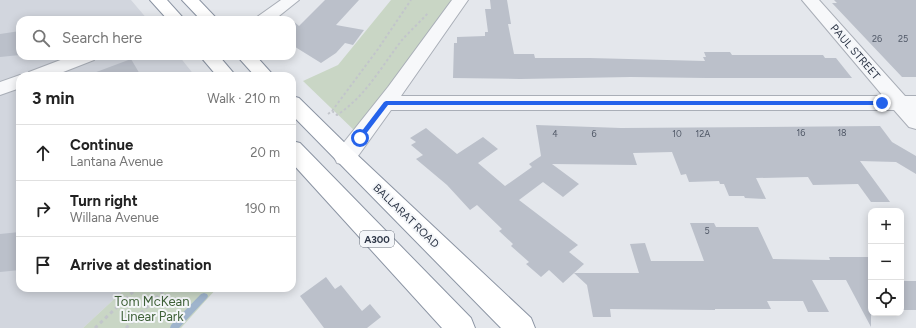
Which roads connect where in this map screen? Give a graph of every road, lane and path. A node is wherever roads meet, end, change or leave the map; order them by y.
1 (158, 0) edge
2 (190, 0) edge
3 (291, 0) edge
4 (411, 0) edge
5 (460, 0) edge
6 (810, 0) edge
7 (429, 13) dead end
8 (173, 16) edge
9 (206, 16) edge
10 (271, 16) edge
11 (78, 60) edge
12 (213, 60) edge
13 (250, 60) edge
14 (46, 72) edge
15 (223, 72) edge
16 (261, 72) edge
17 (16, 83) edge
18 (0, 89) edge
19 (386, 103) junction
20 (908, 103) edge
21 (296, 107) edge
22 (332, 111) dead end
23 (339, 114) dead end
24 (916, 122) edge
25 (296, 153) edge
26 (345, 157) junction
27 (133, 292) edge
28 (162, 292) edge
29 (95, 328) edge
30 (126, 328) edge
31 (461, 328) edge
32 (521, 328) edge

1 - 8 highway
2 - 9 highway
3 - 10 street
4 - 22 path
5 - 19 street
6 - 20 street, PAUL STREET
7 - 23 path
11 - 14 street
12 - 15 highway
13 - 16 highway
17 - 18 street
19 - 20 street
19 - 26 street
20 - 24 street, PAUL STREET
21 - 26 highway, BALLARAT ROAD
25 - 31 highway, A300
26 - 32 highway, BALLARAT ROAD
27 - 29 path
28 - 30 path

